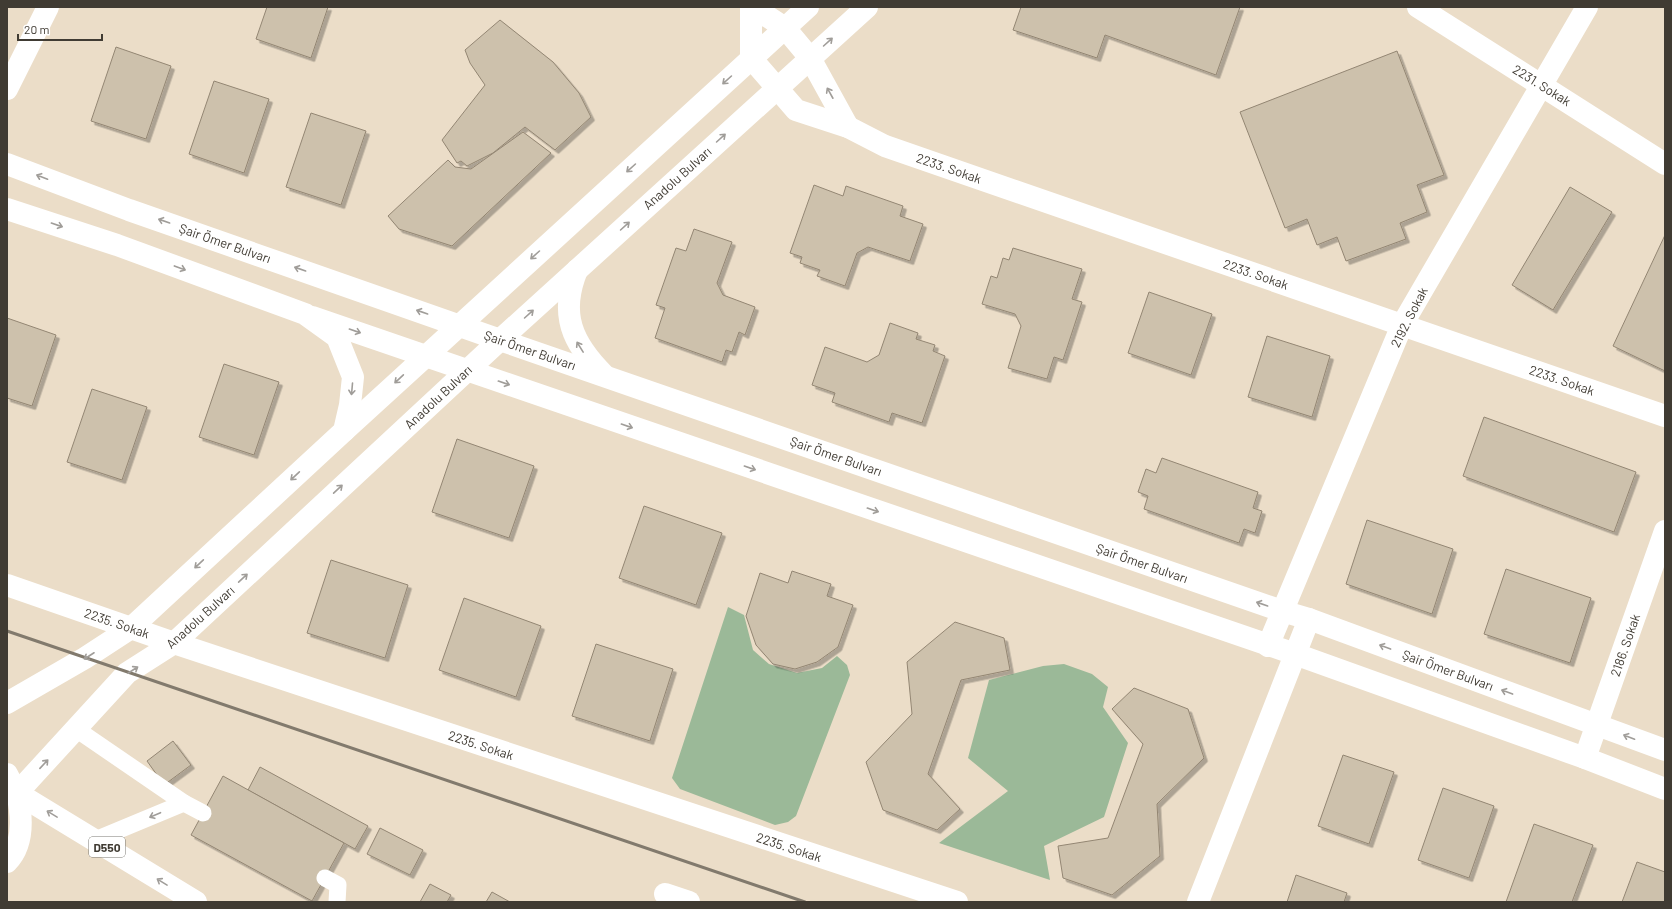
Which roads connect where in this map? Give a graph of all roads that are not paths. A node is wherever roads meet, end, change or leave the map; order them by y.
1 (48, 7) edge
2 (752, 7) edge
3 (808, 7) edge
4 (866, 7) edge
5 (1418, 7) edge
6 (1587, 7) edge
7 (785, 28) junction
8 (751, 58) junction
9 (810, 58) junction
10 (1541, 84) junction
11 (776, 88) junction
12 (7, 89) edge
13 (848, 128) junction
14 (7, 164) edge
15 (1665, 164) edge
16 (7, 208) edge
17 (577, 270) junction
18 (305, 314) junction
19 (459, 324) junction
20 (1402, 325) junction
21 (500, 340) junction
22 (425, 355) junction
23 (467, 371) junction
24 (605, 376) junction
25 (1665, 416) edge
26 (344, 431) junction
27 (1665, 532) edge
28 (7, 585) edge
29 (1282, 611) junction
30 (1309, 619) junction
31 (130, 628) junction
32 (174, 643) junction
33 (1268, 646) junction
34 (1295, 654) junction
35 (7, 703) edge
36 (1597, 725) junction
37 (76, 729) junction
38 (1665, 750) edge
39 (1585, 758) junction
40 (7, 774) edge
41 (1665, 789) edge
42 (17, 793) junction
43 (184, 803) junction
44 (203, 813) dead end
45 (95, 840) junction
46 (7, 862) edge
47 (325, 878) dead end
48 (662, 898) edge
49 (196, 902) edge
50 (337, 902) edge
51 (689, 902) edge
52 (957, 902) edge
53 (1198, 902) edge

1 - 12 main road
2 - 7 main road
2 - 8 main road
3 - 7 main road
9 -> 4 main road, Anadolu Bulvarı
5 - 10 main road, 2231. Sokak
6 - 10 main road, 2192. Sokak
7 - 8 main road
7 - 9 main road
8 - 11 main road, 2233. Sokak
8 -> 19 main road
9 - 11 main road, Anadolu Bulvarı
13 -> 9 main road
10 - 15 main road, 2231. Sokak
10 - 20 main road, 2192. Sokak
11 - 13 main road, 2233. Sokak
17 -> 11 main road, Anadolu Bulvarı
13 - 20 main road, 2233. Sokak
19 -> 14 main road, Şair Ömer Bulvarı
16 -> 18 main road
21 -> 17 main road, Anadolu Bulvarı
24 -> 17 main road
18 -> 22 main road
18 -> 26 main road
19 - 21 main road, Şair Ömer Bulvarı
19 - 22 main road
20 - 25 main road, 2233. Sokak
20 - 29 main road, 2192. Sokak
21 - 23 main road, Anadolu Bulvarı
21 - 24 main road, Şair Ömer Bulvarı
22 - 23 main road
22 -> 26 main road
32 -> 23 main road, Anadolu Bulvarı
23 -> 33 main road
29 -> 24 main road, Şair Ömer Bulvarı
26 -> 31 main road
27 - 36 main road, 2186. Sokak
28 - 31 main road, 2235. Sokak
29 - 30 main road, Şair Ömer Bulvarı
29 - 33 main road, 2192. Sokak
30 - 34 main road
36 -> 30 main road, Şair Ömer Bulvarı
31 - 32 main road, 2235. Sokak
31 -> 35 main road
37 -> 32 main road, Anadolu Bulvarı
32 - 52 main road, 2235. Sokak
33 - 34 main road
34 - 39 main road
34 - 53 main road
38 -> 36 main road, Şair Ömer Bulvarı
36 - 39 main road, 2186. Sokak
42 -> 37 main road, Anadolu Bulvarı
37 - 43 lane
39 - 41 main road
40 - 42 main road
45 -> 42 main road, D550
42 - 46 main road
43 - 44 lane
43 -> 45 lane
49 -> 45 main road, D550
47 - 50 lane
48 - 51 main road

